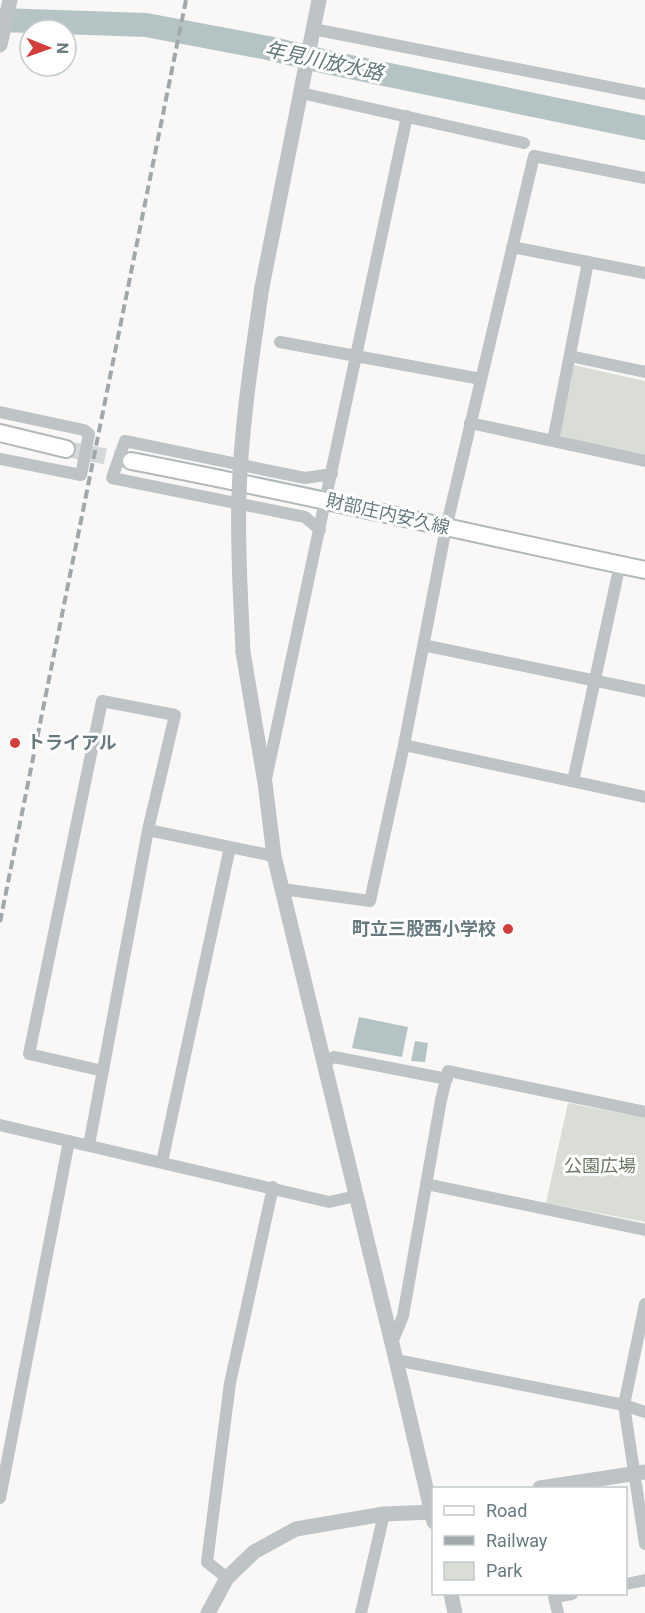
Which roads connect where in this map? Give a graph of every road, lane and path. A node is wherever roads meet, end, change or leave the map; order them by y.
1 (10, 0) edge
2 (319, 0) edge
3 (313, 29) junction
4 (0, 43) edge
5 (302, 88) junction
6 (645, 94) edge
7 (407, 116) junction
8 (524, 143) dead end
9 (645, 178) edge
10 (512, 247) junction
11 (588, 262) junction
12 (645, 273) edge
13 (280, 342) dead end
14 (358, 355) junction
15 (570, 356) junction
16 (645, 372) edge
17 (481, 379) junction
18 (0, 412) edge
19 (470, 423) junction
20 (0, 434) edge
21 (553, 441) junction
22 (66, 448) tunnel mouth
23 (0, 459) edge
24 (645, 461) edge
25 (131, 462) tunnel mouth
26 (332, 474) junction
27 (326, 500) junction
28 (446, 528) junction
29 (320, 530) junction
30 (620, 564) junction
31 (645, 570) edge
32 (423, 645) junction
33 (595, 681) junction
34 (645, 691) edge
35 (404, 745) junction
36 (573, 781) junction
37 (265, 783) junction
38 (645, 797) edge
39 (148, 830) junction
40 (230, 847) junction
41 (274, 856) junction
42 (282, 890) junction
43 (324, 1063) junction
44 (103, 1071) junction
45 (447, 1079) junction
46 (645, 1112) edge
47 (0, 1125) edge
48 (69, 1141) junction
49 (89, 1145) junction
50 (162, 1162) junction
51 (426, 1184) junction
52 (273, 1187) junction
53 (356, 1196) junction
54 (645, 1230) edge
55 (645, 1304) edge
56 (391, 1345) junction
57 (396, 1360) junction
58 (624, 1405) junction
59 (645, 1412) edge
60 (639, 1472) edge
61 (546, 1487) edge
62 (0, 1498) edge
63 (432, 1511) edge
64 (384, 1514) junction
65 (432, 1515) edge
66 (645, 1544) edge
67 (227, 1578) junction
68 (645, 1580) edge
69 (627, 1584) edge
70 (451, 1595) edge
71 (563, 1595) edge
72 (208, 1613) edge
73 (361, 1613) edge
74 (455, 1613) edge
75 (558, 1613) edge

1 - 4 street
2 - 3 street
3 - 5 street
3 - 6 street
5 - 7 street
5 - 37 street, bridge
7 - 8 street
7 - 14 street
9 - 10 street
10 - 11 street
10 - 17 street
11 - 12 street
11 - 15 street
13 - 14 street
14 - 17 street
14 - 26 street
15 - 16 street
15 - 21 street
17 - 19 street
18 - 23 street
19 - 21 street
19 - 28 street
20 - 22 main road
21 - 24 street
25 - 27 main road, 財部庄内安久線
26 - 27 street
26 - 29 street
27 - 28 main road, 財部庄内安久線
27 - 29 street
28 - 30 main road, 財部庄内安久線
28 - 32 street
29 - 37 street
30 - 31 main road, 財部庄内安久線
30 - 33 street
32 - 33 street
32 - 35 street
33 - 34 street
33 - 36 street
35 - 36 street
35 - 42 street
36 - 38 street
37 - 41 street
39 - 40 street
39 - 44 street
39 - 44 street
40 - 41 street
40 - 50 street
41 - 42 street
42 - 43 street
43 - 45 street
43 - 53 street
44 - 49 street
45 - 46 street
45 - 51 street
47 - 48 street
48 - 49 street
48 - 62 street
49 - 50 street
50 - 52 street
51 - 54 street
51 - 56 street
52 - 53 street
52 - 67 street
53 - 56 street
55 - 58 street
56 - 57 street
57 - 58 street
57 - 63 street
58 - 59 street
58 - 60 street
60 - 61 street
60 - 66 street
64 - 65 street
64 - 67 street
64 - 73 street
67 - 72 street
68 - 69 street
70 - 74 street
71 - 75 street

